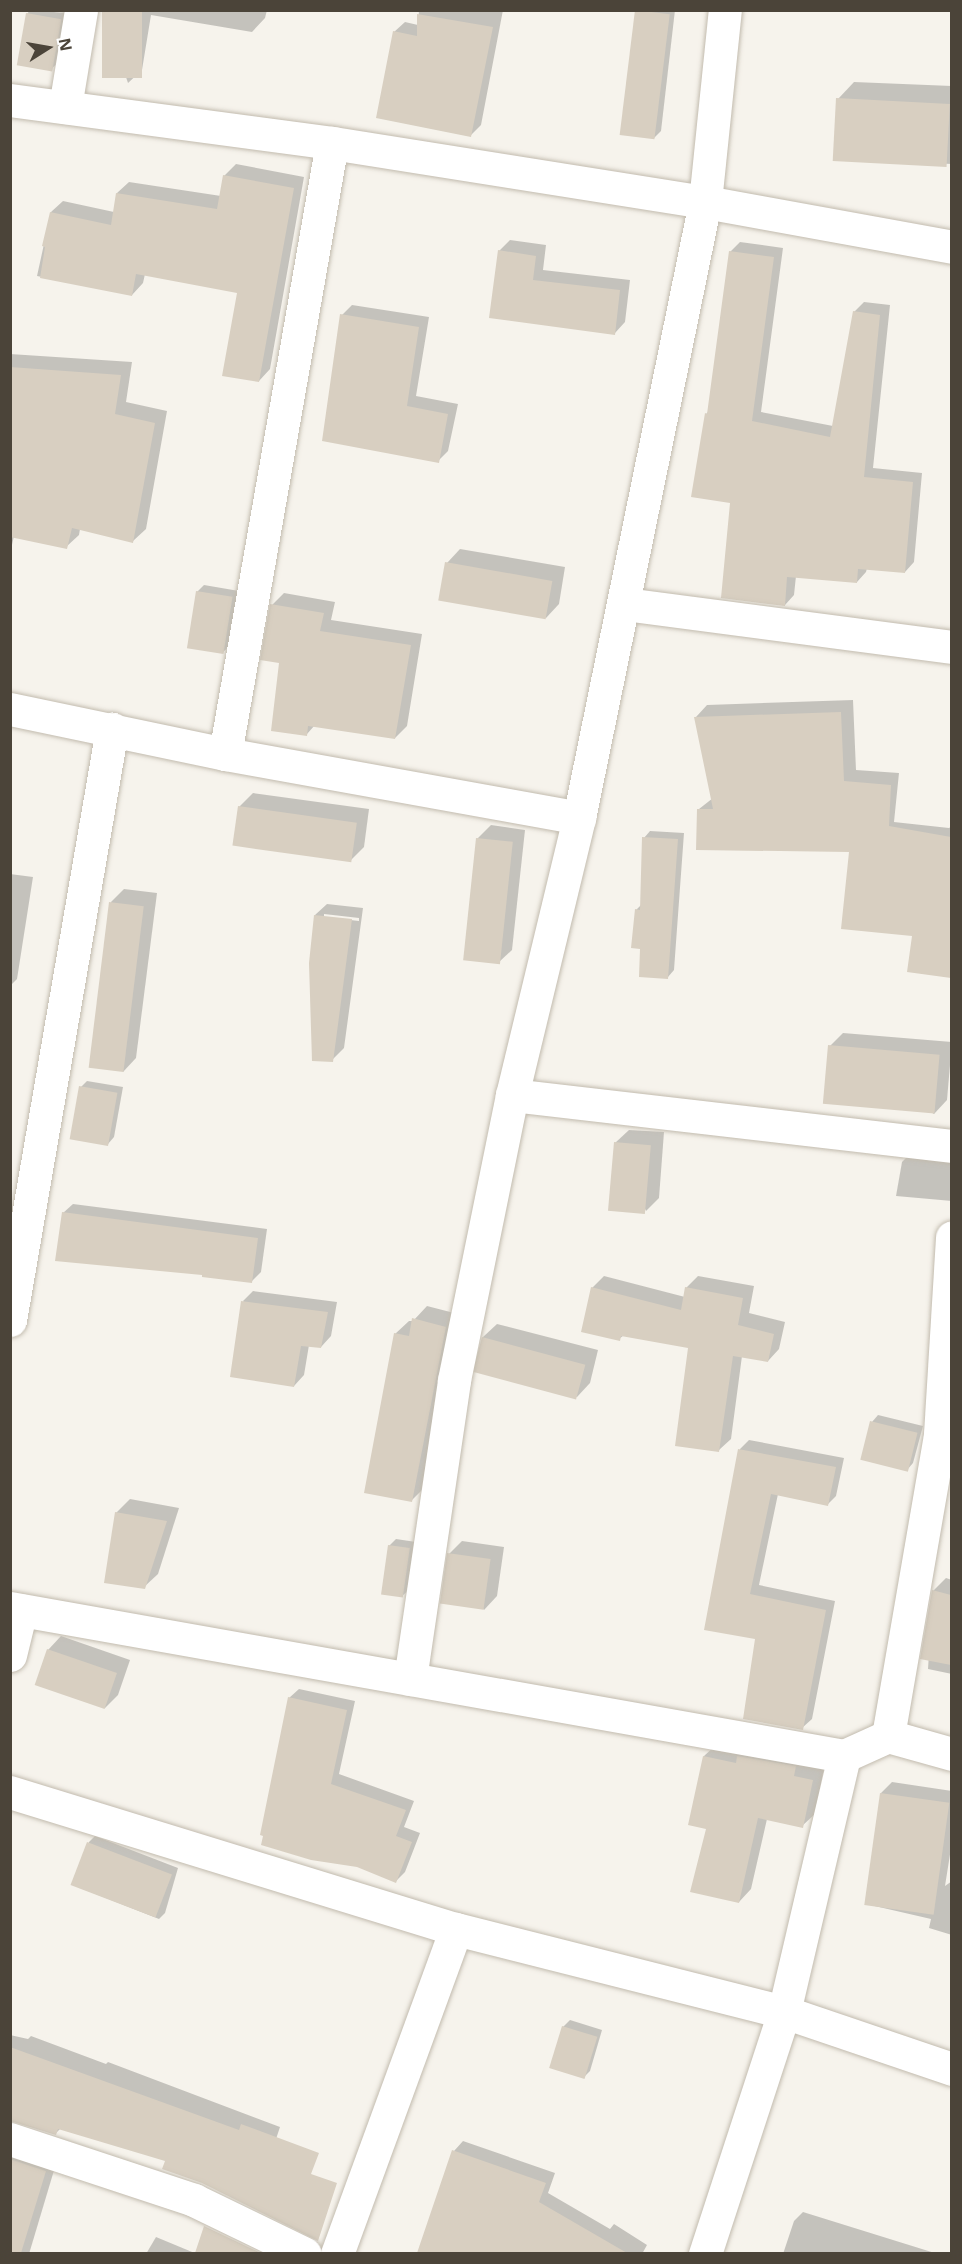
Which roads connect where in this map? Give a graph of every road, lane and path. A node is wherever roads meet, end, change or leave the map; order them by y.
1 (81, 10) edge
2 (725, 10) edge
3 (10, 100) edge
4 (65, 107) junction
5 (332, 143) junction
6 (705, 202) junction
7 (951, 247) edge
8 (625, 604) junction
9 (951, 647) edge
10 (10, 709) edge
11 (112, 729) junction
12 (225, 754) junction
13 (579, 818) junction
14 (512, 1095) junction
15 (951, 1146) edge
16 (951, 1237) edge
17 (10, 1320) edge
18 (16, 1609) edge
19 (10, 1655) edge
20 (410, 1679) junction
21 (888, 1736) junction
22 (951, 1754) edge
23 (844, 1756) junction
24 (10, 1792) edge
25 (456, 1929) junction
26 (784, 2012) junction
27 (951, 2069) edge
28 (10, 2139) edge
29 (305, 2253) edge
30 (337, 2253) edge
31 (705, 2253) edge

1 - 4 street
2 - 6 street
3 - 4 street
4 - 5 street
5 - 6 street
5 - 12 street
6 - 7 street
6 - 8 street
8 - 9 street
8 - 13 street
10 - 11 street
11 - 12 street
11 - 17 street
12 - 13 street
13 - 14 street
14 - 15 street
14 - 20 street
16 - 21 street
18 - 19 street
18 - 20 street
20 - 23 street
21 - 22 street
21 - 23 street
23 - 26 street
24 - 25 street
25 - 26 street
25 - 30 street
26 - 27 street
26 - 31 street
28 - 29 street

